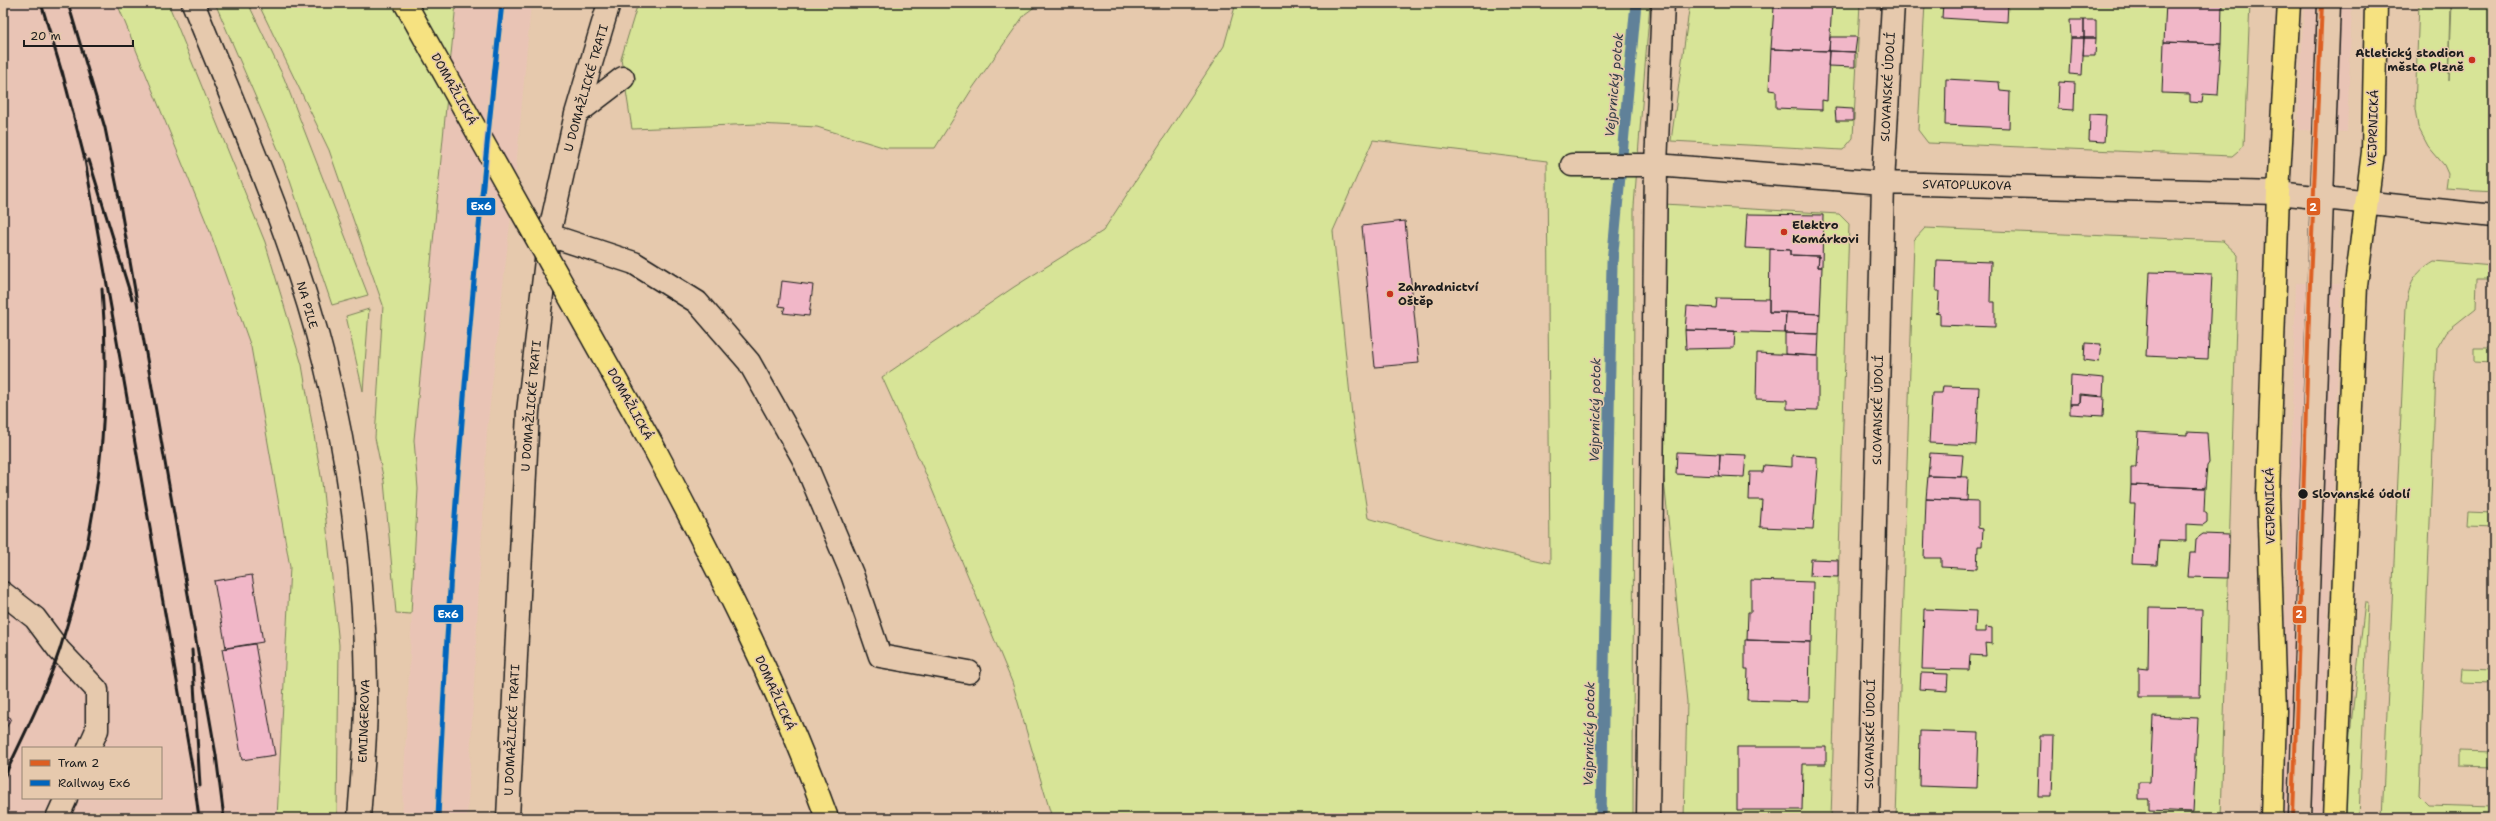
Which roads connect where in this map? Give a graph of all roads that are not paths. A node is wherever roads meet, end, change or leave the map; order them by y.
1 (193, 3) edge
2 (406, 3) edge
3 (609, 3) edge
4 (1663, 3) edge
5 (1893, 3) edge
6 (2289, 3) edge
7 (2329, 3) edge
8 (2376, 3) edge
9 (623, 78) dead end
10 (576, 114) junction
11 (1572, 165) dead end
12 (1649, 165) junction
13 (1883, 183) junction
14 (2278, 193) junction
15 (2322, 198) junction
16 (2368, 204) junction
17 (2493, 216) edge
18 (549, 235) junction
19 (3, 592) edge
20 (364, 623) joint
21 (969, 672) dead end
22 (89, 747) edge
23 (66, 799) edge
24 (57, 818) edge
25 (359, 818) edge
26 (508, 818) edge
27 (827, 818) edge
28 (1648, 818) edge
29 (1868, 818) edge
30 (2272, 818) edge
31 (2300, 818) edge
32 (2334, 818) edge

1 - 20 street, NA PILE
2 - 27 main road, DOMAŽLICKÁ, bridge
3 - 10 street, U DOMAŽLICKÉ TRATI
4 - 12 street
5 - 13 street, SLOVANSKÉ ÚDOLÍ
6 - 14 main road, VEJPRNICKÁ
7 - 15 street
8 - 16 main road, VEJPRNICKÁ
9 - 10 street
10 - 18 street, U DOMAŽLICKÉ TRATI
11 - 12 street, SVATOPLUKOVA
12 - 13 street, SVATOPLUKOVA
12 - 28 street
13 - 14 street, SVATOPLUKOVA
13 - 29 street, SLOVANSKÉ ÚDOLÍ
14 - 15 street
14 - 30 main road, VEJPRNICKÁ
15 - 16 street
15 - 31 street
16 - 17 street
16 - 32 main road, VEJPRNICKÁ
18 - 21 street
18 - 26 street, U DOMAŽLICKÉ TRATI
19 - 22 street
20 - 25 street, EMINGEROVA
23 - 24 street

